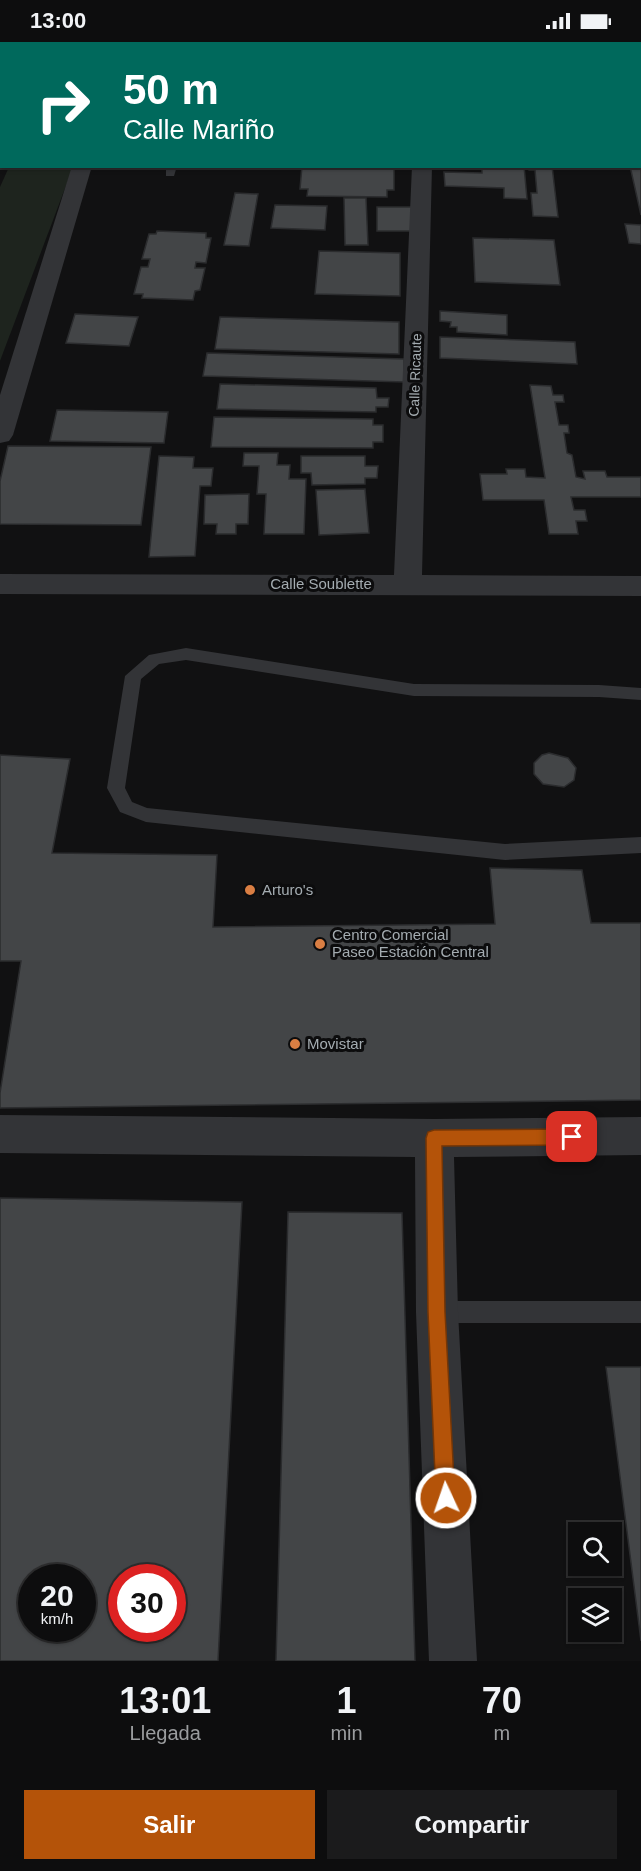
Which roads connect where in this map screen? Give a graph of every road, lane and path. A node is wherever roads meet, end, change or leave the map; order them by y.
1 (81, 168) edge
2 (422, 168) edge
3 (0, 435) edge
4 (0, 584) edge
5 (408, 584) junction
6 (641, 586) edge
7 (641, 694) edge
8 (641, 845) edge
9 (0, 1134) edge
10 (641, 1136) edge
11 (434, 1138) junction
12 (437, 1312) junction
13 (641, 1312) edge
14 (453, 1661) edge

1 - 3 street
2 - 5 street, Calle Ricaute
4 - 5 street, Calle Soublette
5 - 6 street, Calle Soublette
7 - 8 lane
9 - 11 street
10 - 11 street
11 - 12 street
12 - 13 lane
12 - 14 street

